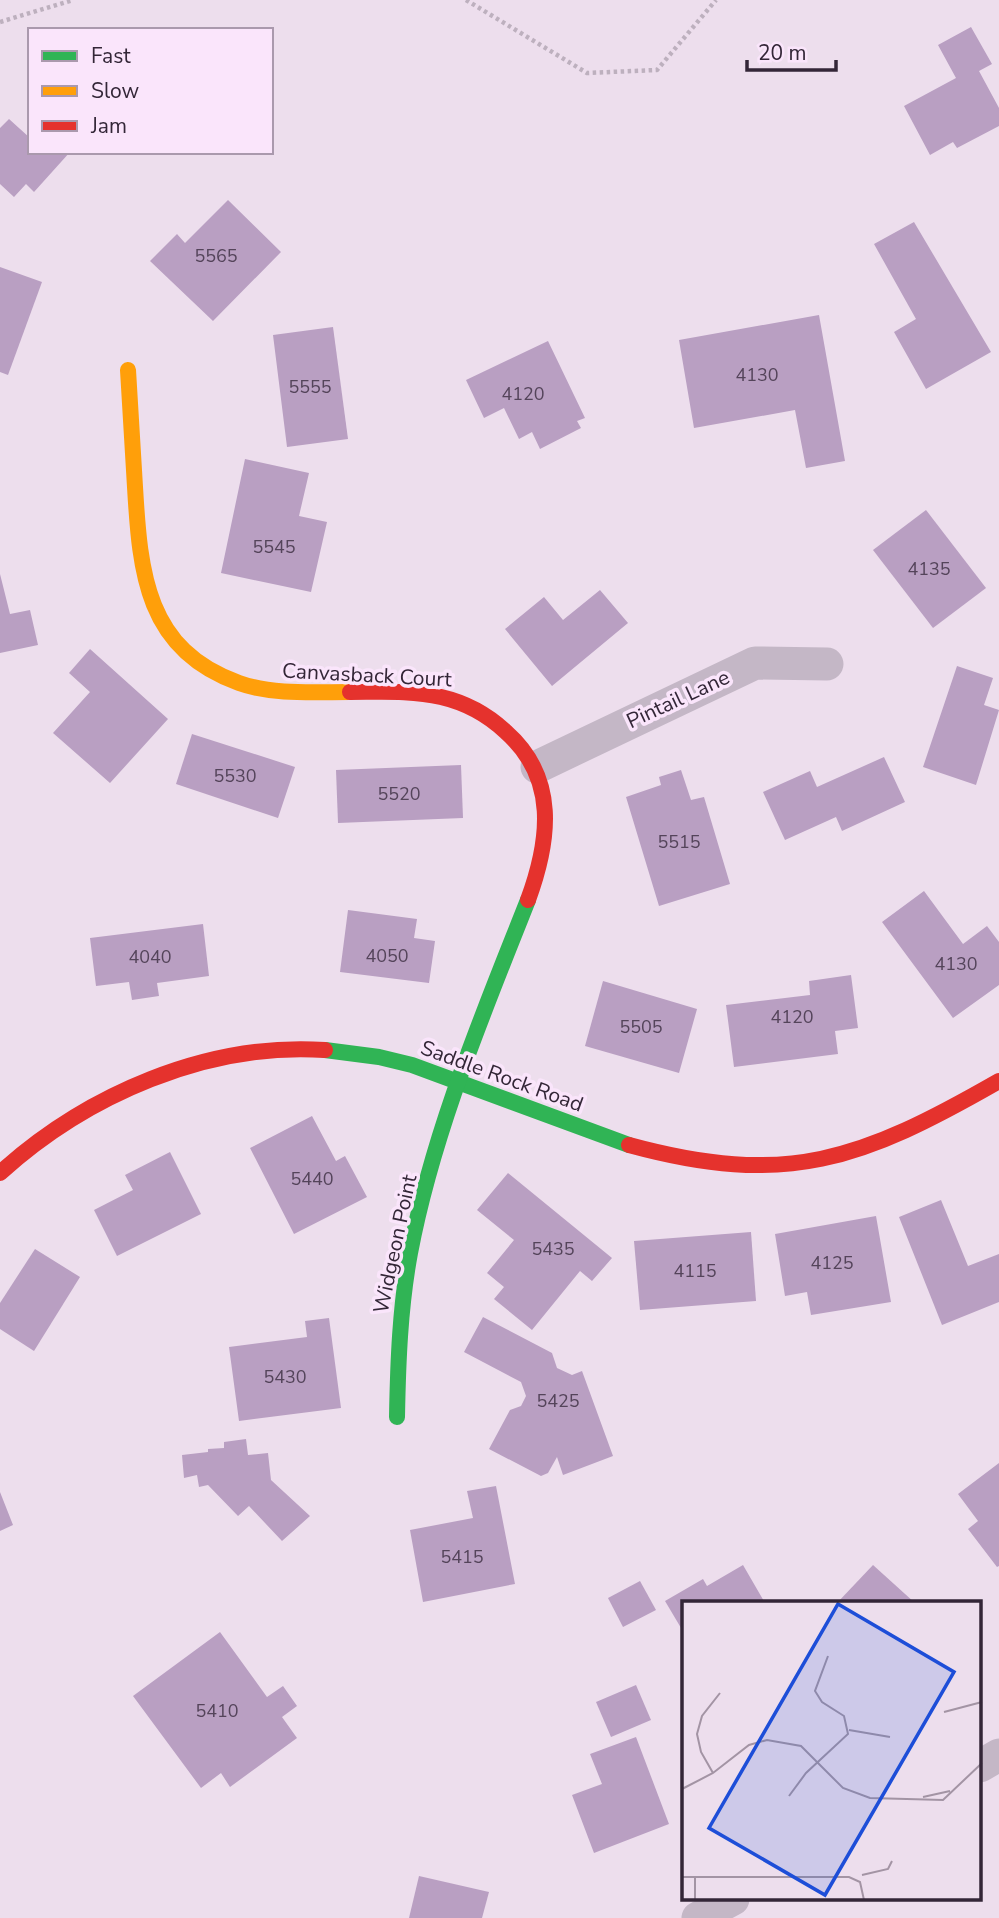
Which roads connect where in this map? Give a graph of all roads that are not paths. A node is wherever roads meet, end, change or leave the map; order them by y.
1 (128, 370) dead end
2 (827, 664) dead end
3 (537, 767) junction
4 (999, 1081) edge
5 (460, 1083) junction
6 (0, 1173) edge
7 (397, 1418) dead end
8 (999, 1755) edge
9 (982, 1765) edge
10 (731, 1900) edge
11 (698, 1918) edge

1 - 3 street, Canvasback Court
2 - 3 street, Pintail Lane
3 - 5 street, Canvasback Court
4 - 5 street, Saddle Rock Road
5 - 6 street, Saddle Rock Road
5 - 7 street, Widgeon Point
8 - 9 street
10 - 11 street

